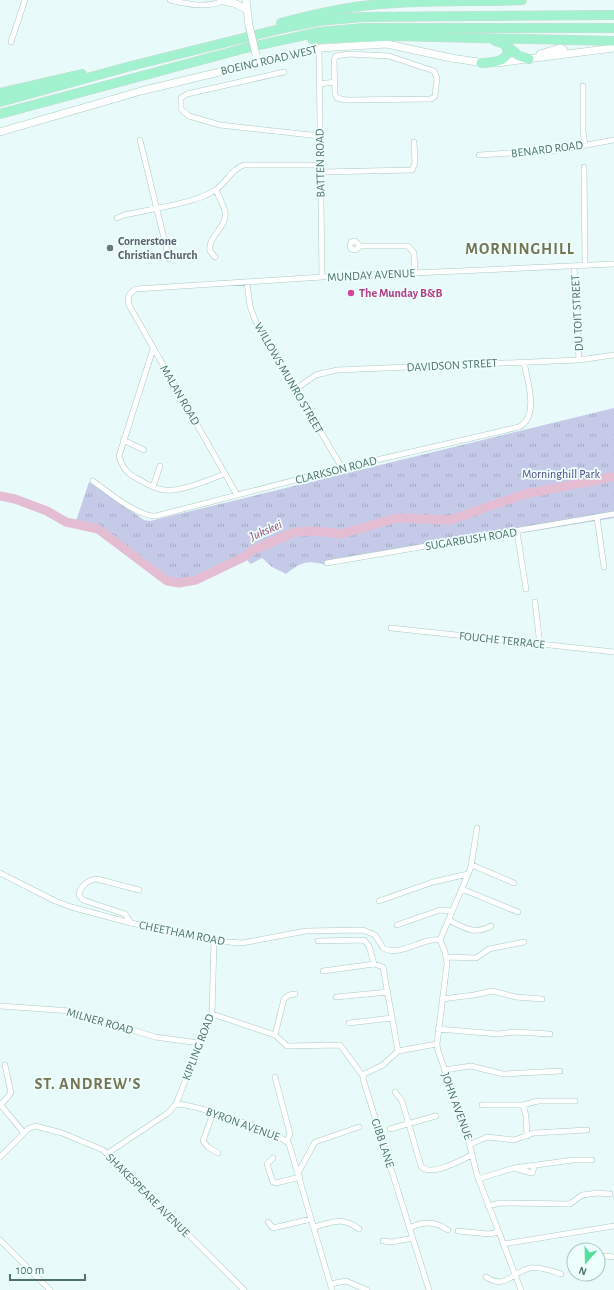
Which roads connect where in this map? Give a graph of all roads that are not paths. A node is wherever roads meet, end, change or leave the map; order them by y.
1 (25, 0) edge
2 (170, 0) edge
3 (223, 0) edge
4 (246, 0) edge
5 (505, 0) edge
6 (522, 0) edge
7 (246, 9) junction
8 (614, 15) edge
9 (614, 28) edge
10 (472, 39) junction
11 (614, 41) edge
12 (11, 42) dead end
13 (505, 44) junction
14 (246, 48) junction
15 (319, 48) junction
16 (614, 48) edge
17 (178, 54) junction
18 (529, 59) junction
19 (258, 62) junction
20 (481, 63) junction
21 (131, 66) junction
22 (284, 72) dead end
23 (334, 82) junction
24 (319, 84) junction
25 (583, 86) dead end
26 (0, 92) edge
27 (0, 102) edge
28 (42, 103) junction
29 (0, 114) edge
30 (0, 117) edge
31 (0, 132) edge
32 (320, 136) junction
33 (140, 140) dead end
34 (614, 140) edge
35 (414, 142) dead end
36 (586, 145) junction
37 (479, 155) dead end
38 (320, 166) junction
39 (584, 167) dead end
40 (321, 172) junction
41 (216, 190) junction
42 (157, 208) junction
43 (117, 218) dead end
44 (360, 246) dead end
45 (215, 257) dead end
46 (169, 259) dead end
47 (614, 264) edge
48 (585, 265) junction
49 (574, 266) junction
50 (415, 273) junction
51 (322, 277) junction
52 (247, 282) junction
53 (130, 293) joint
54 (153, 349) junction
55 (614, 355) edge
56 (579, 360) junction
57 (524, 362) junction
58 (294, 390) junction
59 (123, 440) junction
60 (144, 450) dead end
61 (160, 466) dead end
62 (342, 468) junction
63 (225, 474) junction
64 (92, 481) dead end
65 (153, 487) junction
66 (237, 495) junction
67 (614, 514) edge
68 (597, 517) junction
69 (517, 532) junction
70 (327, 563) dead end
71 (604, 567) dead end
72 (526, 589) dead end
73 (535, 602) dead end
74 (391, 628) dead end
75 (540, 645) junction
76 (614, 652) edge
77 (477, 828) dead end
78 (472, 865) junction
79 (0, 873) edge
80 (468, 874) junction
81 (514, 882) dead end
82 (462, 888) junction
83 (139, 890) dead end
84 (379, 901) dead end
85 (452, 911) junction
86 (518, 912) dead end
87 (449, 920) junction
88 (131, 923) junction
89 (397, 925) dead end
90 (491, 926) dead end
91 (440, 940) junction
92 (214, 941) junction
93 (318, 941) dead end
94 (524, 942) dead end
95 (446, 957) junction
96 (374, 964) junction
97 (323, 970) dead end
98 (388, 992) junction
99 (295, 994) dead end
100 (336, 997) dead end
101 (442, 998) junction
102 (542, 999) dead end
103 (0, 1006) edge
104 (212, 1014) junction
105 (392, 1018) junction
106 (349, 1023) dead end
107 (438, 1030) junction
108 (550, 1034) dead end
109 (275, 1035) junction
110 (199, 1043) junction
111 (437, 1044) junction
112 (398, 1051) junction
113 (5, 1064) dead end
114 (444, 1070) junction
115 (560, 1071) dead end
116 (363, 1076) junction
117 (275, 1077) dead end
118 (395, 1092) dead end
119 (575, 1101) dead end
120 (0, 1104) edge
121 (176, 1104) junction
122 (482, 1105) dead end
123 (523, 1106) junction
124 (213, 1113) junction
125 (436, 1116) dead end
126 (409, 1124) junction
127 (359, 1127) dead end
128 (390, 1129) dead end
129 (587, 1130) dead end
130 (24, 1133) junction
131 (527, 1136) junction
132 (287, 1141) junction
133 (470, 1144) junction
134 (108, 1153) junction
135 (218, 1153) dead end
136 (472, 1155) junction
137 (0, 1156) edge
138 (272, 1158) dead end
139 (592, 1160) dead end
140 (299, 1175) junction
141 (478, 1179) junction
142 (610, 1194) dead end
143 (488, 1206) junction
144 (312, 1219) junction
145 (268, 1222) dead end
146 (614, 1226) edge
147 (314, 1227) junction
148 (409, 1228) junction
149 (359, 1229) dead end
150 (448, 1230) dead end
151 (458, 1230) dead end
152 (499, 1232) junction
153 (413, 1238) junction
154 (0, 1240) edge
155 (383, 1241) dead end
156 (503, 1244) junction
157 (561, 1274) dead end
158 (515, 1275) junction
159 (486, 1277) dead end
160 (331, 1287) edge
161 (50, 1290) edge
162 (244, 1290) edge
163 (367, 1290) edge
164 (429, 1290) edge
165 (521, 1290) edge

1 - 12 street
2 - 3 street
3 - 7 street
4 - 7 street
5 - 6 highway
5 - 17 highway
7 - 19 street, bridge
8 - 17 highway
9 - 14 highway
10 - 11 highway
10 - 13 highway
10 - 14 highway
13 - 18 highway
13 - 20 highway
14 - 28 highway
15 - 19 street, BOEING ROAD WEST
15 - 20 street, BOEING ROAD WEST
15 - 24 street, BATTEN ROAD
16 - 18 street, BOEING ROAD WEST
17 - 21 highway
18 - 20 street, BOEING ROAD WEST
19 - 31 street, BOEING ROAD WEST
21 - 26 highway
21 - 27 highway
22 - 32 street
23 - 23 street
23 - 24 street
24 - 32 street, BATTEN ROAD
25 - 36 street
28 - 29 highway
28 - 30 highway
32 - 38 street, BATTEN ROAD
33 - 42 street
34 - 36 street, BENARD ROAD
35 - 40 street
36 - 37 street, BENARD ROAD
38 - 40 street, BATTEN ROAD
38 - 41 street
39 - 48 street
40 - 51 street, BATTEN ROAD
41 - 42 street
41 - 45 street
42 - 43 street
42 - 46 street
44 - 50 street
47 - 48 street, MUNDAY AVENUE
48 - 49 street, MUNDAY AVENUE
49 - 50 street, MUNDAY AVENUE
49 - 56 street, DU TOIT STREET
50 - 51 street, MUNDAY AVENUE
51 - 52 street, MUNDAY AVENUE
52 - 53 street, MUNDAY AVENUE
52 - 58 street, WILLOWS MUNRO STREET
53 - 54 street, MALAN ROAD
54 - 59 street
54 - 63 street, MALAN ROAD
55 - 56 street, DAVIDSON STREET
56 - 57 street, DAVIDSON STREET
57 - 58 street, DAVIDSON STREET
57 - 62 street, CLARKSON ROAD
58 - 62 street, WILLOWS MUNRO STREET
59 - 60 street
59 - 65 street
61 - 65 street
62 - 66 street, CLARKSON ROAD
63 - 65 street
63 - 66 street, MALAN ROAD
64 - 66 street, CLARKSON ROAD
67 - 68 street, SUGARBUSH ROAD
68 - 69 street, SUGARBUSH ROAD
68 - 71 street
69 - 70 street, SUGARBUSH ROAD
69 - 72 street
73 - 75 street
74 - 75 street, FOUCHE TERRACE
75 - 76 street, FOUCHE TERRACE
77 - 78 street
78 - 80 street
78 - 81 street
79 - 88 street, CHEETHAM ROAD
80 - 82 street
80 - 84 street
82 - 85 street
82 - 86 street
83 - 88 street
85 - 87 street
85 - 89 street
87 - 90 street
87 - 91 street
88 - 92 street, CHEETHAM ROAD
91 - 92 street, CHEETHAM ROAD
91 - 95 street, JOHN AVENUE
92 - 104 street, KIPLING ROAD
93 - 96 street
94 - 95 street
95 - 101 street, JOHN AVENUE
96 - 97 street
96 - 98 street
98 - 100 street
98 - 105 street
99 - 109 street
101 - 102 street
101 - 107 street, JOHN AVENUE
103 - 110 street, MILNER ROAD
104 - 109 street
104 - 110 street, KIPLING ROAD
105 - 106 street
105 - 112 street
107 - 108 street
107 - 111 street, JOHN AVENUE
109 - 116 street
110 - 121 street, KIPLING ROAD
111 - 112 street
111 - 114 street, JOHN AVENUE
112 - 116 street
113 - 120 street
114 - 115 street
114 - 133 street, JOHN AVENUE
116 - 148 street, GIBB LANE
117 - 132 street
118 - 126 street
119 - 123 street
120 - 130 street
121 - 124 street, BYRON AVENUE
121 - 134 street
122 - 123 street
123 - 131 street
124 - 132 street, BYRON AVENUE
124 - 135 street
125 - 126 street
126 - 128 street
126 - 136 street
127 - 140 street
129 - 131 street
130 - 134 street, SHAKESPEARE AVENUE
130 - 137 street, SHAKESPEARE AVENUE
131 - 133 street
132 - 140 street, BYRON AVENUE
133 - 136 street, JOHN AVENUE
134 - 162 street, SHAKESPEARE AVENUE
136 - 141 street, JOHN AVENUE
138 - 140 street
139 - 141 street
140 - 144 street, BYRON AVENUE
141 - 143 street, JOHN AVENUE
142 - 143 street
143 - 152 street, JOHN AVENUE
144 - 145 street
144 - 147 street, BYRON AVENUE
146 - 156 street
147 - 149 street
147 - 160 street, BYRON AVENUE
148 - 150 street
148 - 153 street, GIBB LANE
151 - 152 street
152 - 156 street, JOHN AVENUE
153 - 155 street
153 - 164 street, GIBB LANE
154 - 161 street
156 - 158 street, JOHN AVENUE
157 - 158 street
158 - 159 street
158 - 165 street, JOHN AVENUE
160 - 163 street

